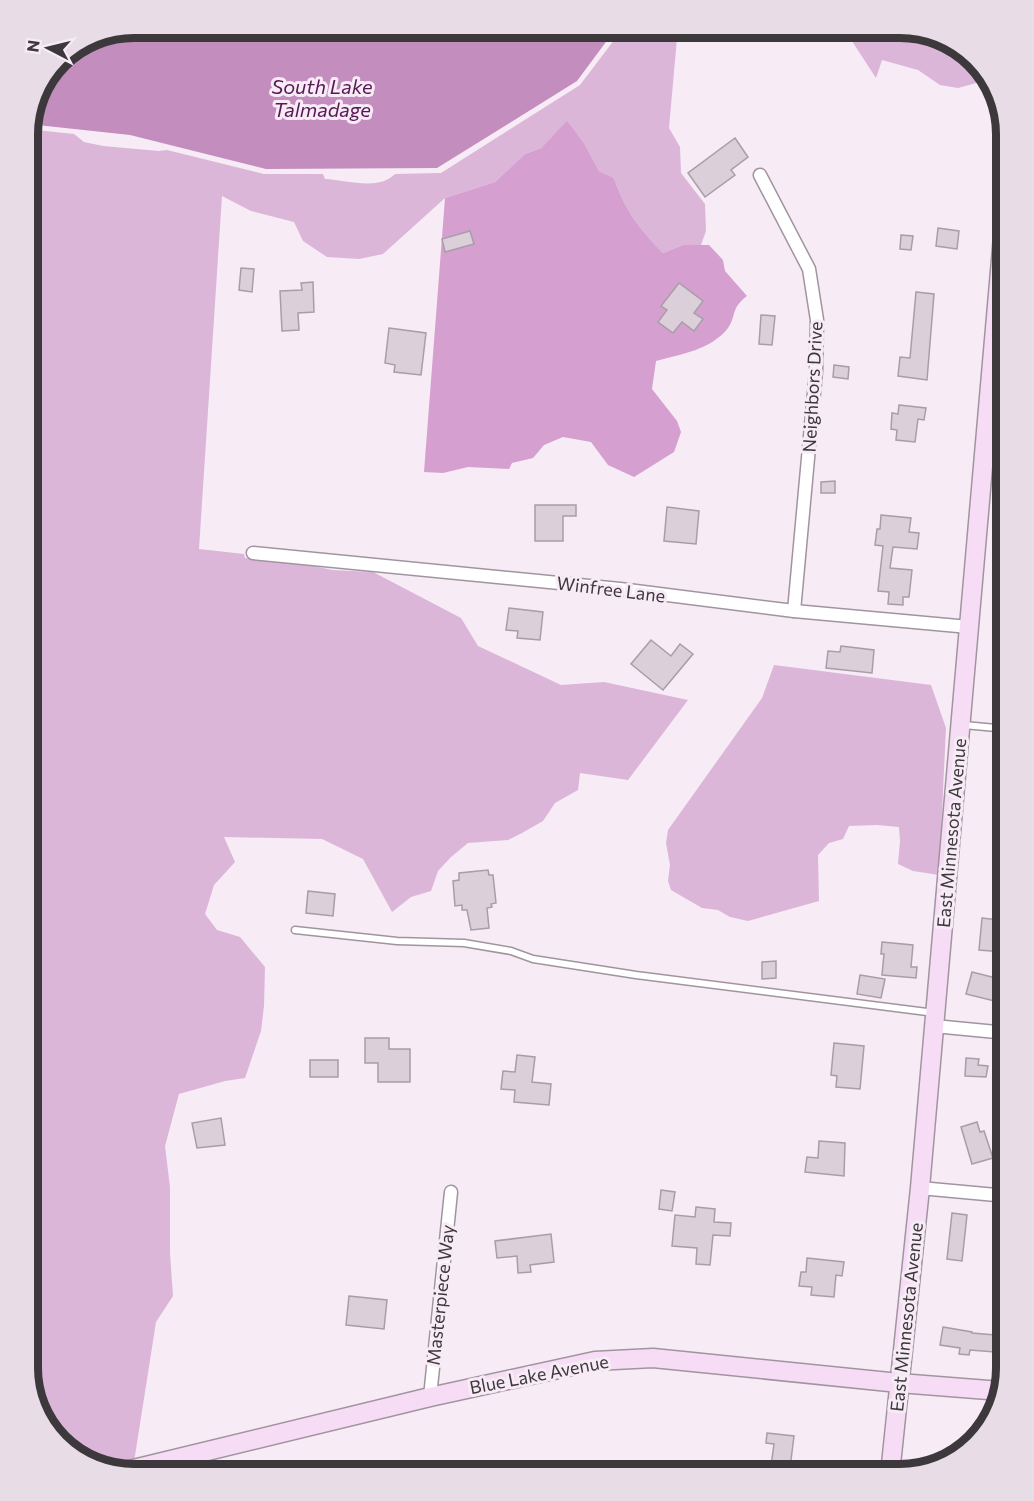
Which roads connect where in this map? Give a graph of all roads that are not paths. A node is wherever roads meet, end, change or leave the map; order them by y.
1 (760, 175) dead end
2 (997, 306) edge
3 (253, 553) dead end
4 (794, 611) junction
5 (969, 627) junction
6 (960, 725) junction
7 (997, 728) edge
8 (295, 930) dead end
9 (934, 1020) junction
10 (997, 1031) edge
11 (920, 1188) junction
12 (451, 1192) dead end
13 (997, 1195) edge
14 (899, 1383) junction
15 (993, 1390) edge
16 (430, 1397) junction
17 (158, 1463) edge
18 (891, 1464) edge

1 - 4 street, Neighbors Drive
2 - 5 street, East Minnesota Avenue
3 - 4 street, Winfree Lane
4 - 5 street, Winfree Lane
5 - 6 street, East Minnesota Avenue
6 - 7 lane
6 - 9 street, East Minnesota Avenue
8 - 9 lane
9 - 10 street
9 - 11 street, East Minnesota Avenue
11 - 13 street
11 - 14 street, East Minnesota Avenue
12 - 16 street, Masterpiece Way
14 - 15 street, Blue Lake Avenue
14 - 16 street, Blue Lake Avenue
14 - 18 street, East Minnesota Avenue
16 - 17 street, Blue Lake Avenue

